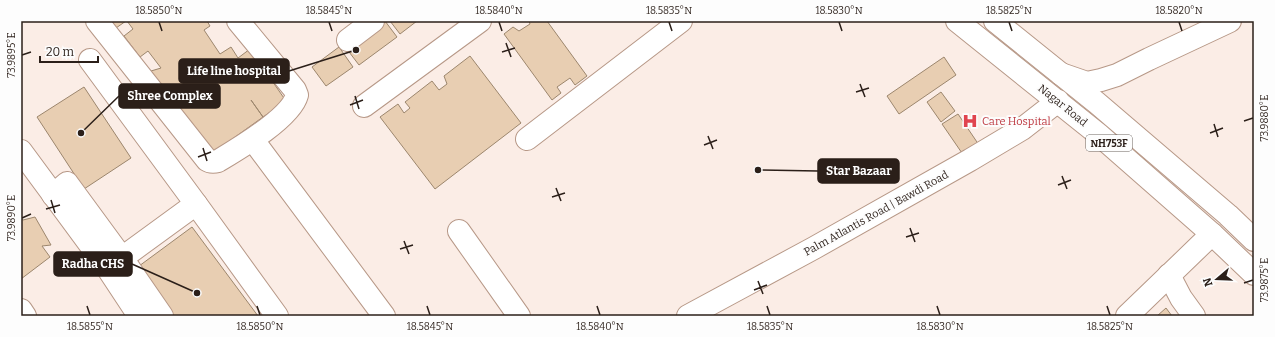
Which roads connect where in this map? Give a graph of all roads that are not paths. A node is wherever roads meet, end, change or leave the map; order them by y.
1 (97, 21) edge
2 (238, 21) edge
3 (372, 21) edge
4 (480, 21) edge
5 (681, 21) edge
6 (957, 21) edge
7 (994, 21) edge
8 (1230, 21) edge
9 (348, 40) dead end
10 (90, 60) dead end
11 (1060, 74) junction
12 (1058, 101) junction
13 (364, 106) dead end
14 (527, 138) dead end
15 (253, 140) junction
16 (21, 151) edge
17 (53, 194) junction
18 (196, 204) junction
19 (459, 230) dead end
20 (1212, 234) junction
21 (1254, 240) edge
22 (122, 258) junction
23 (1254, 274) edge
24 (1169, 275) junction
25 (21, 310) edge
26 (25, 316) edge
27 (139, 316) edge
28 (162, 316) edge
29 (277, 316) edge
30 (384, 316) edge
31 (519, 316) edge
32 (688, 316) edge
33 (1127, 316) edge
34 (1194, 316) edge

1 - 15 main road
2 - 15 main road
3 - 9 main road
4 - 13 main road
5 - 14 main road
6 - 12 main road, Nagar Road / NH753F
7 - 11 main road, Nagar Road / NH753F
8 - 11 main road
10 - 18 main road
11 - 21 main road, Nagar Road / NH753F
12 - 20 main road, Nagar Road / NH753F
12 - 32 main road, Palm Atlantis Road | Bawdi Road
15 - 30 main road
16 - 17 main road
17 - 22 main road
17 - 27 main road
18 - 22 main road
18 - 29 main road
19 - 31 main road
20 - 23 main road, Nagar Road / NH753F
20 - 24 main road
22 - 28 main road
24 - 33 main road
24 - 34 main road
25 - 26 main road

